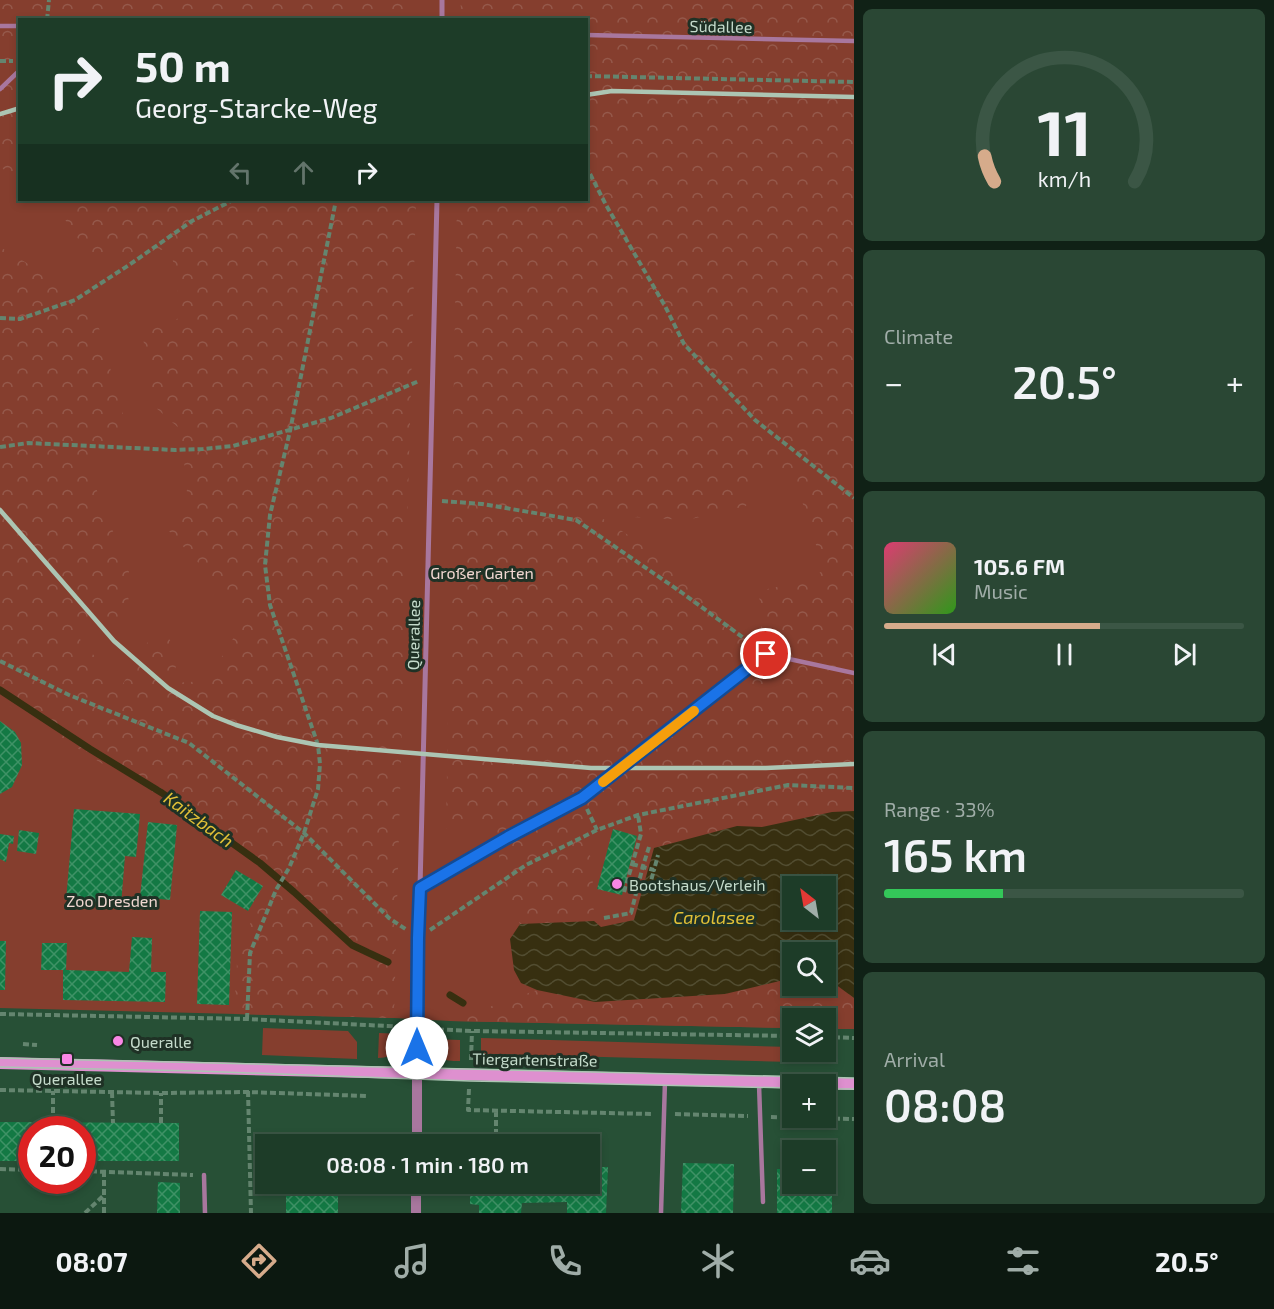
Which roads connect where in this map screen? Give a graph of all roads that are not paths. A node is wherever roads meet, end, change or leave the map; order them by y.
1 (442, 0) edge
2 (442, 18) edge
3 (0, 26) edge
4 (18, 26) edge
5 (588, 35) edge
6 (854, 41) edge
7 (18, 72) edge
8 (0, 89) edge
9 (437, 201) edge
10 (854, 673) edge
11 (420, 888) junction
12 (0, 1063) edge
13 (417, 1072) junction
14 (665, 1079) junction
15 (759, 1081) junction
16 (854, 1084) edge
17 (417, 1134) edge
18 (204, 1175) road end
19 (417, 1194) edge
20 (763, 1202) dead end
21 (205, 1213) edge
22 (416, 1213) edge
23 (661, 1213) edge

1 - 2 street
3 - 4 lane
5 - 6 lane, Südallee
7 - 8 lane
9 - 11 street, Querallee
10 - 11 lane
11 - 13 lane, Querallee
12 - 13 main road, Tiergartenstraße
13 - 14 main road, Tiergartenstraße
13 - 17 street
14 - 15 main road, Tiergartenstraße
14 - 23 lane
15 - 16 main road, Tiergartenstraße
15 - 20 lane
18 - 21 lane
19 - 22 street

